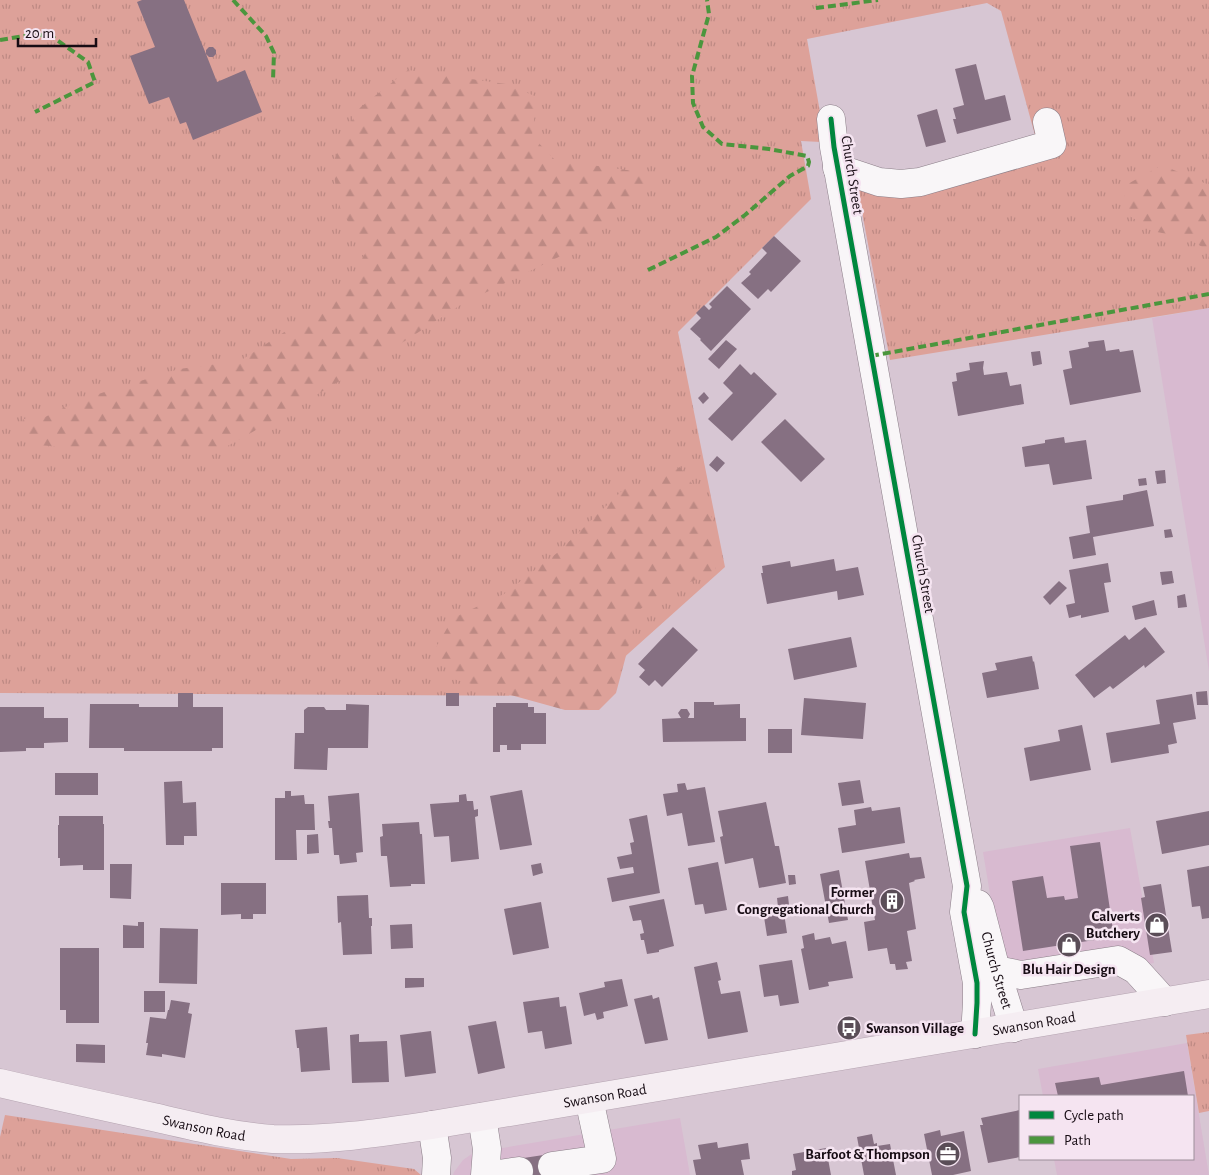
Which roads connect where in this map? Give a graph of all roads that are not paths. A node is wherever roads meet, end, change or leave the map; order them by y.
1 (831, 119) dead end
2 (1047, 122) dead end
3 (837, 168) junction
4 (967, 886) junction
5 (996, 970) junction
6 (1209, 994) edge
7 (1165, 1002) junction
8 (1014, 1028) junction
9 (975, 1034) junction
10 (0, 1083) edge
11 (588, 1099) junction
12 (482, 1117) junction
13 (432, 1125) junction
14 (552, 1166) dead end
15 (519, 1171) dead end
16 (436, 1175) edge
17 (484, 1175) edge
18 (492, 1175) edge

1 - 3 street, Church Street
2 - 3 street
3 - 4 street, Church Street
4 - 5 street, Church Street
4 - 9 street, Church Street
5 - 7 street
5 - 8 street, Church Street
6 - 7 main road, Swanson Road
7 - 8 main road, Swanson Road
8 - 9 main road, Swanson Road
9 - 11 main road, Swanson Road
10 - 13 main road, Swanson Road
11 - 12 main road, Swanson Road
11 - 14 street
12 - 13 main road, Swanson Road
12 - 17 street
13 - 16 street
15 - 18 street

